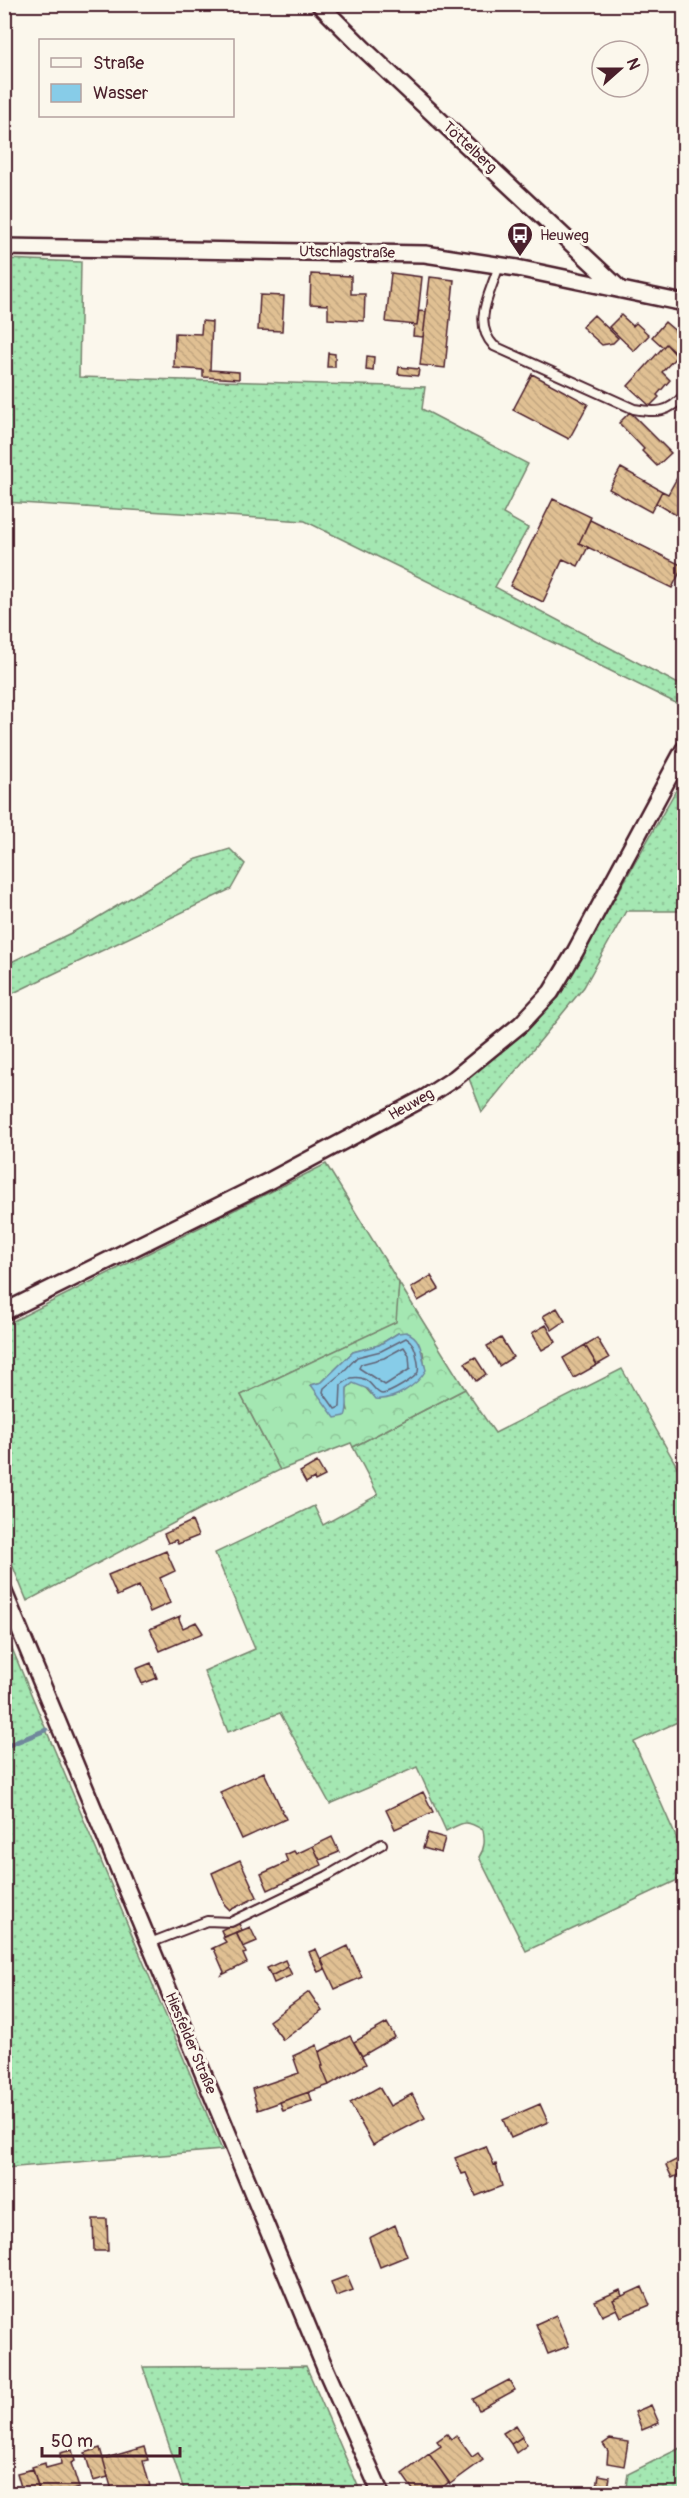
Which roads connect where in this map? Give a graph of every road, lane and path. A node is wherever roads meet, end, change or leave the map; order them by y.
1 (319, 4) edge
2 (4, 247) edge
3 (499, 265) junction
4 (621, 290) junction
5 (684, 303) edge
6 (684, 395) edge
7 (681, 405) edge
8 (684, 749) edge
9 (4, 1312) edge
10 (4, 1592) edge
11 (382, 1844) dead end
12 (150, 1943) junction
13 (381, 2493) edge

1 - 4 street, Töttelberg
2 - 3 street, Utschlagstraße
3 - 4 street, Utschlagstraße
3 - 7 lane
4 - 5 street, Utschlagstraße
6 - 7 lane
8 - 9 street, Heuweg
10 - 12 street, Hiesfelder Straße
11 - 12 lane
12 - 13 street, Hiesfelder Straße

